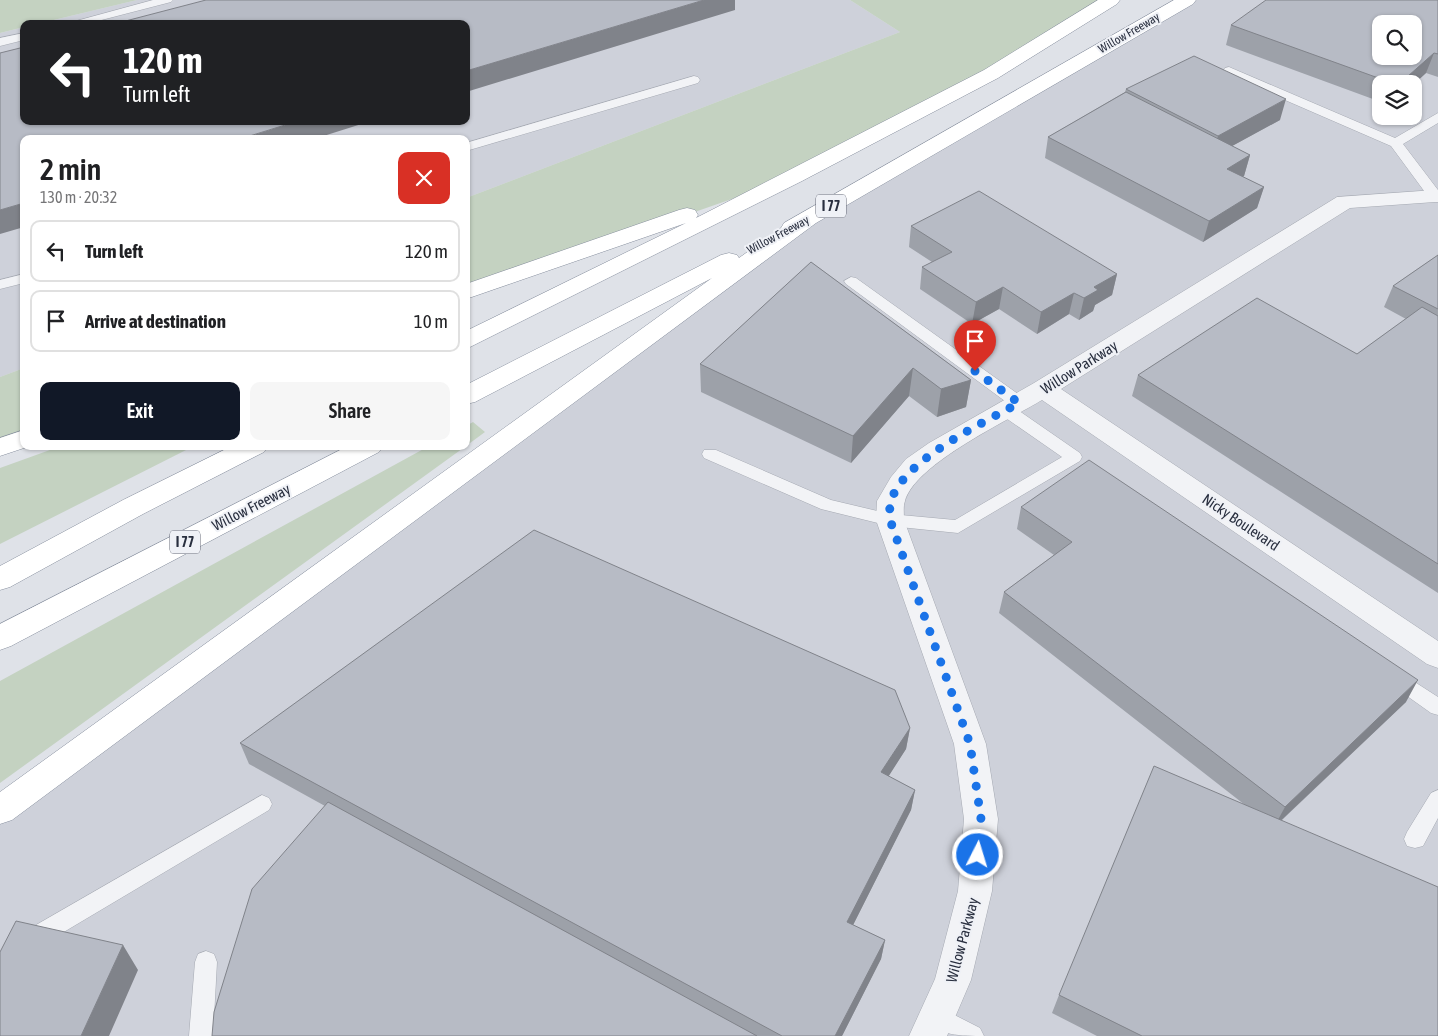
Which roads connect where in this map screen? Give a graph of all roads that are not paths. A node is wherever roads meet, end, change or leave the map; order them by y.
1 (167, 0) edge
2 (1111, 0) edge
3 (1187, 0) edge
4 (87, 20) edge
5 (20, 37) edge
6 (0, 42) edge
7 (1229, 71) edge
8 (694, 80) dead end
9 (1438, 117) edge
10 (1396, 143) junction
11 (470, 146) edge
12 (795, 177) junction
13 (1436, 195) edge
14 (808, 220) junction
15 (20, 279) edge
16 (852, 281) dead end
17 (0, 285) edge
18 (470, 291) edge
19 (470, 339) edge
20 (470, 394) edge
21 (1023, 401) junction
22 (20, 440) edge
23 (0, 447) edge
24 (247, 450) edge
25 (362, 450) edge
26 (710, 454) dead end
27 (890, 520) junction
28 (0, 579) edge
29 (0, 638) edge
30 (1438, 656) edge
31 (1382, 667) edge
32 (1438, 707) edge
33 (1438, 799) edge
34 (262, 804) dead end
35 (0, 810) edge
36 (1415, 839) dead end
37 (206, 962) dead end
38 (0, 969) edge
39 (932, 1026) edge
40 (201, 1036) edge
41 (972, 1036) edge

1 - 4 lane
2 - 12 highway
3 - 14 highway, Willow Freeway / I 77
5 - 6 lane
7 - 10 lane
8 - 11 lane
9 - 10 lane
10 - 13 lane
12 - 18 highway
12 - 19 highway
13 - 21 street, Willow Parkway
14 - 20 highway, Willow Freeway / I 77
14 - 35 highway
15 - 17 lane
16 - 21 lane
21 - 27 street, Willow Parkway
21 - 27 lane
21 - 30 street, Nicky Boulevard
22 - 23 highway
24 - 28 highway
25 - 29 highway, Willow Freeway / I 77
26 - 27 lane
27 - 39 street, Willow Parkway
31 - 32 lane
33 - 36 lane
34 - 38 lane
37 - 40 lane
39 - 41 lane

